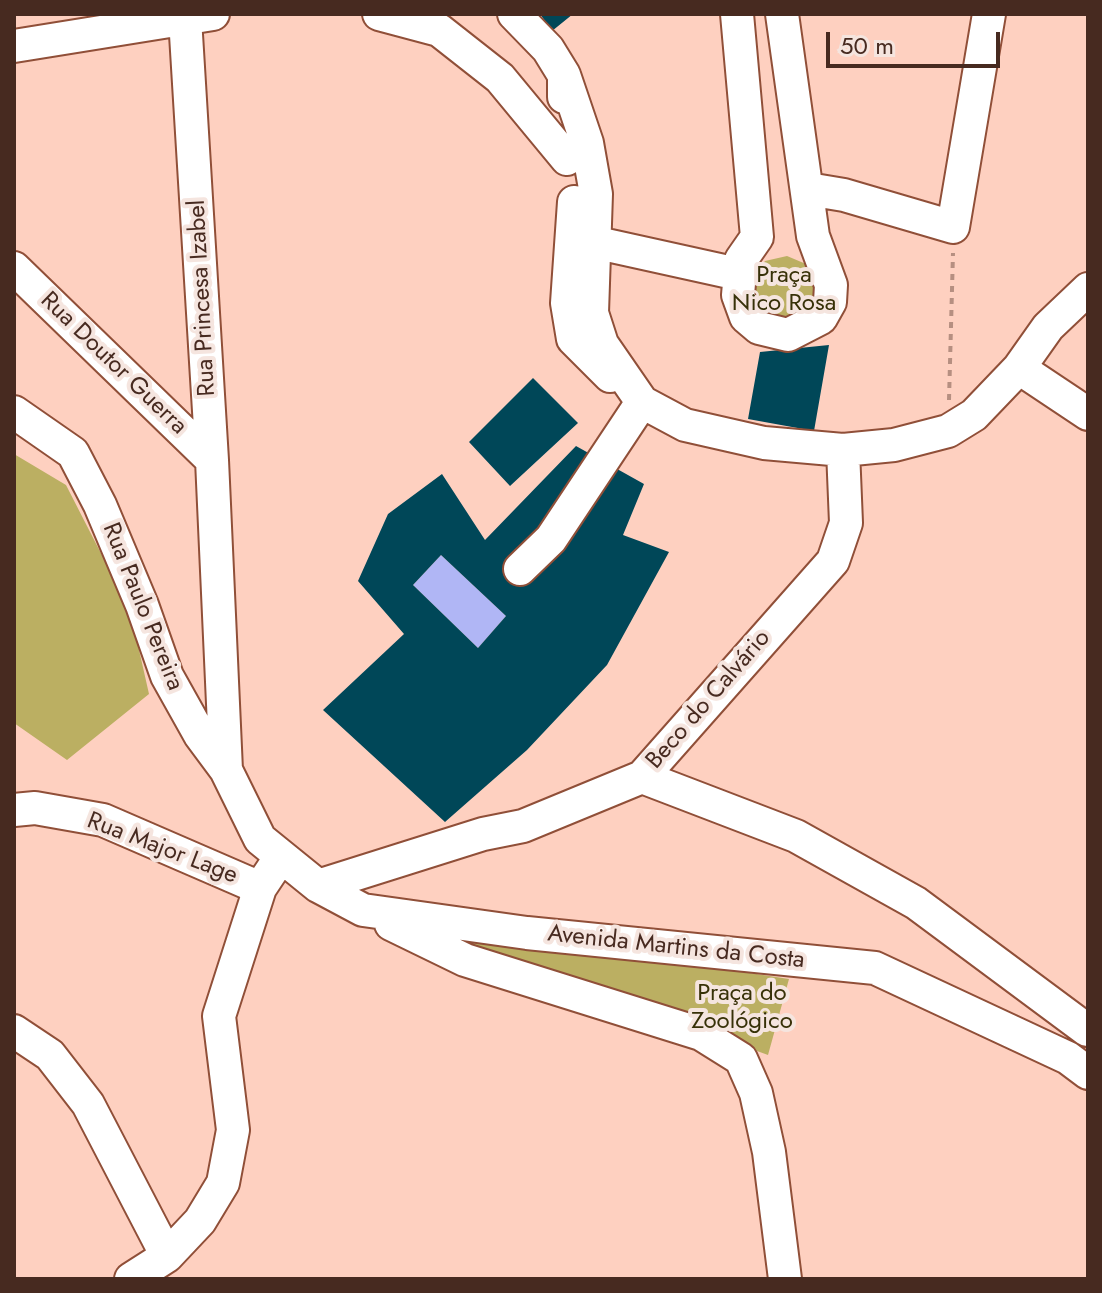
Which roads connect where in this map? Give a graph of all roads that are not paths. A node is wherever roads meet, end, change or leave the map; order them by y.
1 (379, 14) edge
2 (514, 14) edge
3 (737, 14) edge
4 (782, 14) edge
5 (989, 14) edge
6 (199, 16) edge
7 (14, 46) edge
8 (564, 75) junction
9 (567, 159) junction
10 (808, 189) junction
11 (593, 242) junction
12 (14, 268) edge
13 (738, 274) junction
14 (1088, 289) edge
15 (1019, 368) junction
16 (625, 387) junction
17 (14, 412) edge
18 (1088, 414) edge
19 (843, 450) junction
20 (212, 460) junction
21 (520, 569) dead end
22 (226, 770) junction
23 (642, 777) junction
24 (14, 810) edge
25 (280, 858) junction
26 (318, 886) junction
27 (260, 888) junction
28 (363, 910) junction
29 (1088, 1030) edge
30 (14, 1031) edge
31 (1078, 1066) edge
32 (167, 1256) junction
33 (131, 1279) edge
34 (785, 1279) edge

1 - 9 street
2 - 8 street
3 - 13 street
4 - 10 street
5 - 10 street
6 - 7 street
6 - 20 street, Rua Princesa Izabel
8 - 9 street
8 - 11 street
9 - 16 street
10 - 13 street
11 - 13 street
11 - 16 street
12 - 20 street, Rua Doutor Guerra
14 - 15 street
15 - 18 street
15 - 19 street
16 - 19 street
16 - 21 street
17 - 22 street, Rua Paulo Pereira
19 - 23 street, Beco do Calvário
20 - 22 street, Rua Princesa Izabel
22 - 25 street, Rua Paulo Pereira
23 - 26 street, Beco do Calvário
23 - 29 street
24 - 27 street, Rua Major Lage
25 - 26 street, Avenida Martins da Costa
25 - 27 street
26 - 28 street, Avenida Martins da Costa
27 - 32 street
28 - 31 street, Avenida Martins da Costa
28 - 34 street
29 - 31 street
30 - 32 street
32 - 33 street

